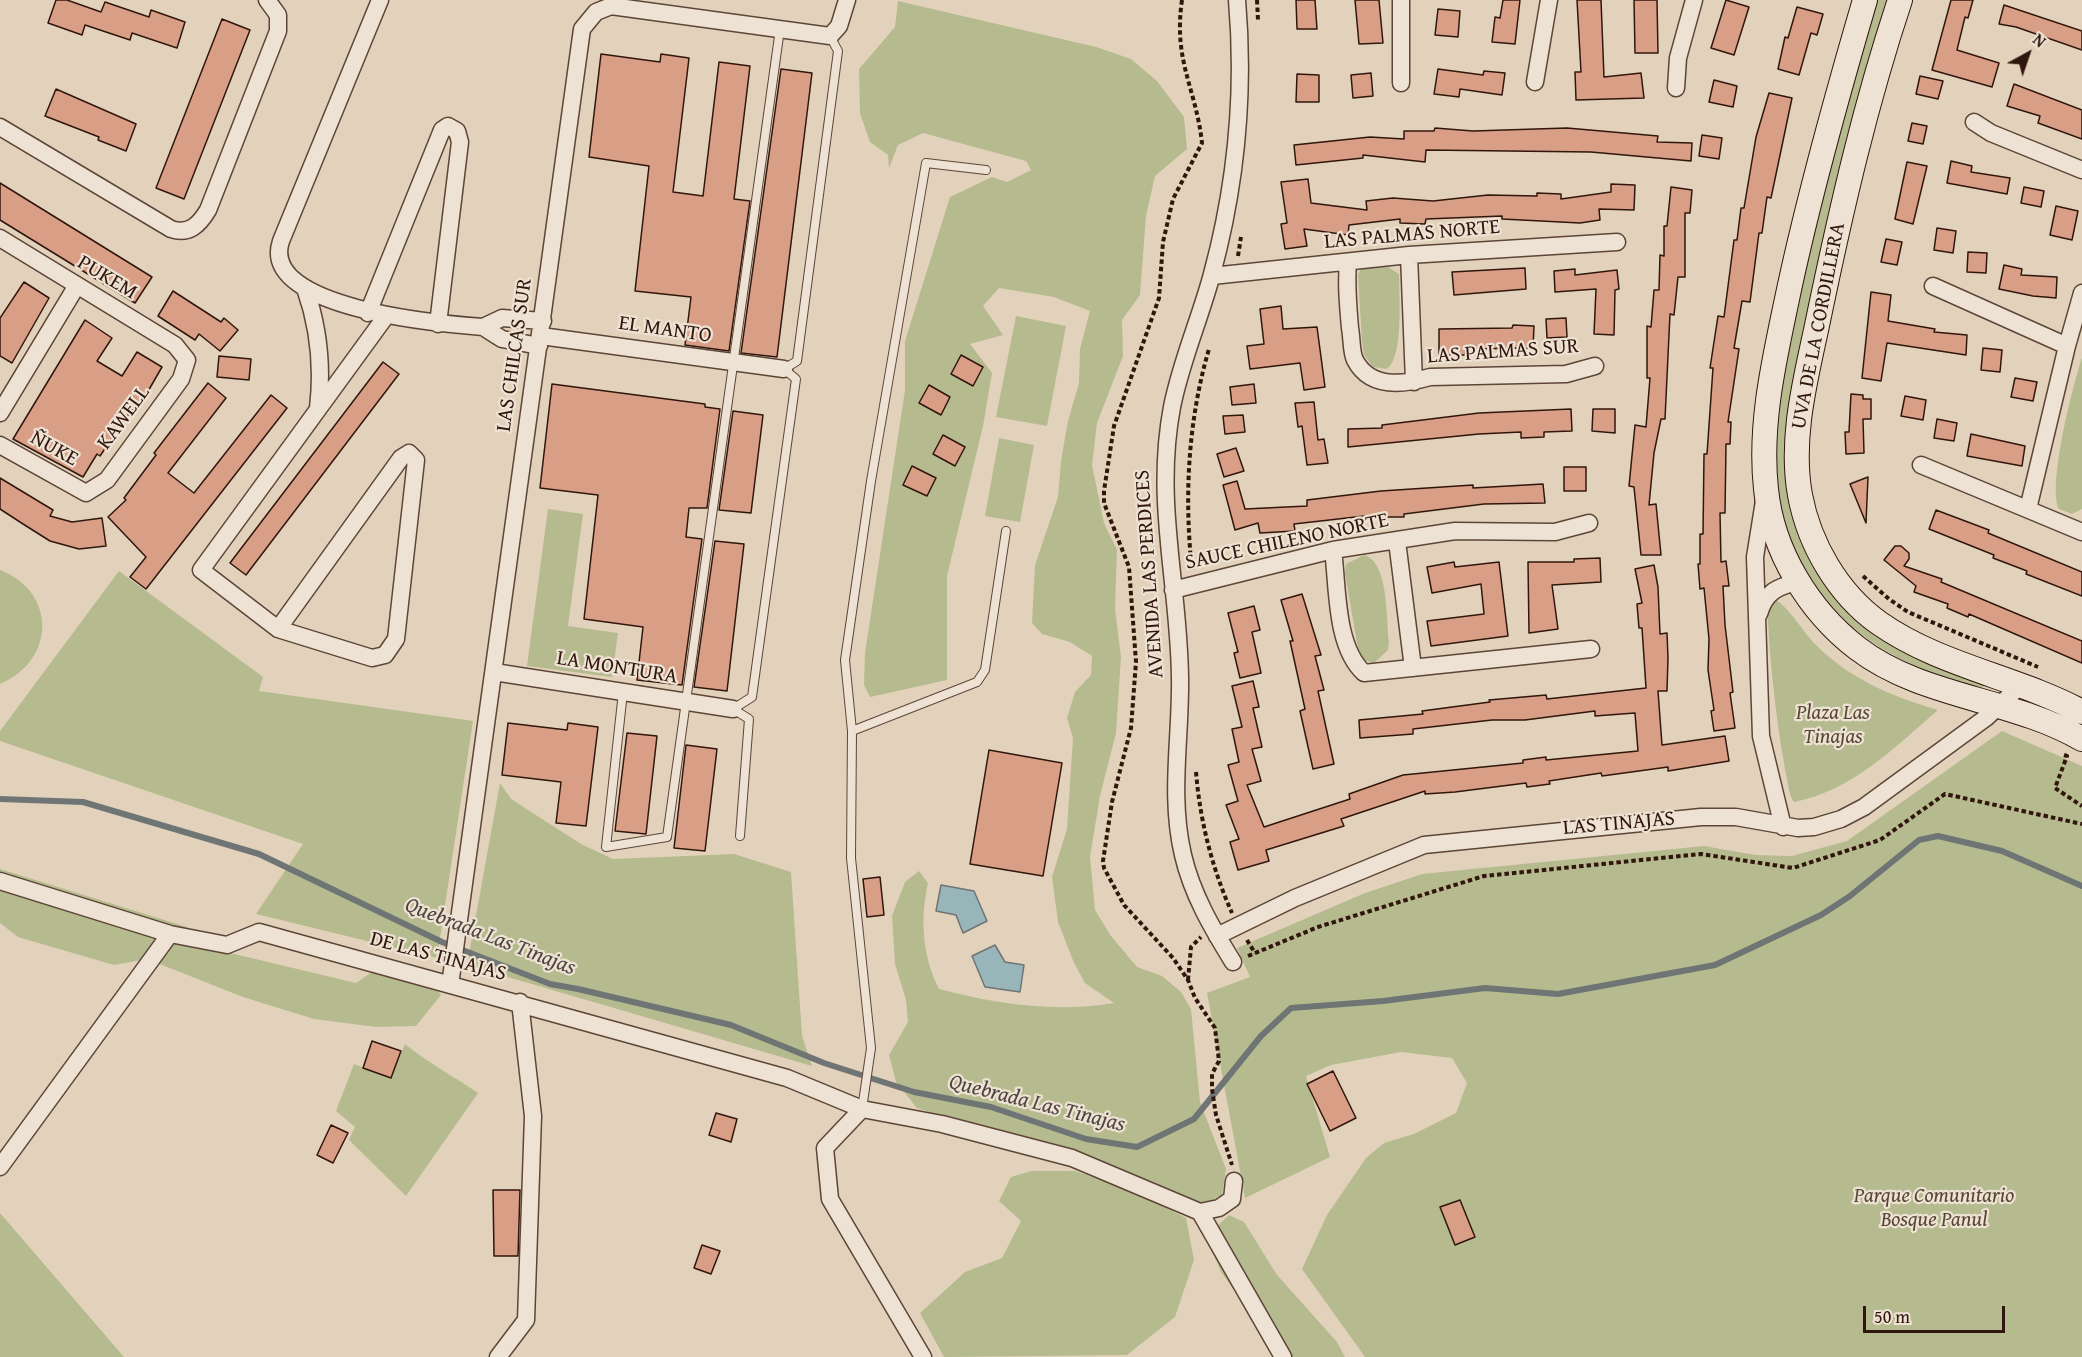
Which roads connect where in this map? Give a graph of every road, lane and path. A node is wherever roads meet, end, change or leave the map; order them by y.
1 (267, 0) edge
2 (380, 0) edge
3 (847, 0) edge
4 (1237, 0) edge
5 (1257, 0) edge
6 (1401, 0) edge
7 (1549, 0) edge
8 (1694, 0) edge
9 (1865, 0) edge
10 (1900, 0) edge
11 (1258, 27) dead end
12 (780, 29) junction
13 (830, 36) junction
14 (1535, 82) dead end
15 (1401, 83) dead end
16 (1676, 88) dead end
17 (1974, 122) dead end
18 (0, 127) edge
19 (986, 170) dead end
20 (2082, 170) edge
21 (1241, 234) dead end
22 (0, 238) edge
23 (1617, 242) dead end
24 (1409, 255) junction
25 (1348, 262) junction
26 (1234, 273) junction
27 (1212, 276) junction
28 (1933, 286) dead end
29 (76, 287) junction
30 (305, 288) junction
31 (2082, 293) edge
32 (368, 313) junction
33 (386, 316) junction
34 (438, 324) junction
35 (483, 327) junction
36 (541, 334) junction
37 (1210, 343) dead end
38 (2067, 346) junction
39 (187, 360) joint
40 (733, 362) junction
41 (1595, 366) dead end
42 (784, 369) junction
43 (1414, 382) junction
44 (318, 411) junction
45 (0, 413) edge
46 (0, 445) edge
47 (1921, 465) dead end
48 (1766, 490) junction
49 (86, 493) joint
50 (2028, 509) junction
51 (1589, 523) dead end
52 (1006, 531) dead end
53 (2082, 532) edge
54 (1397, 541) junction
55 (1333, 550) junction
56 (1856, 569) dead end
57 (1799, 582) junction
58 (1193, 585) junction
59 (1173, 590) junction
60 (1757, 620) junction
61 (278, 629) junction
62 (1591, 649) dead end
63 (1413, 668) junction
64 (2040, 668) dead end
65 (494, 672) junction
66 (2021, 686) junction
67 (623, 692) junction
68 (687, 702) junction
69 (2002, 705) junction
70 (733, 709) junction
71 (2082, 712) edge
72 (852, 731) junction
73 (2082, 739) edge
74 (2057, 751) dead end
75 (1196, 762) dead end
76 (2082, 806) edge
77 (2082, 824) edge
78 (1783, 827) junction
79 (740, 836) dead end
80 (0, 881) edge
81 (1238, 926) junction
82 (170, 934) junction
83 (1210, 938) junction
84 (1255, 953) junction
85 (1233, 962) joint
86 (1188, 980) dead end
87 (450, 985) junction
88 (520, 1002) junction
89 (862, 1109) junction
90 (0, 1167) edge
91 (1234, 1181) dead end
92 (1200, 1212) junction
93 (498, 1357) edge
94 (923, 1357) edge
95 (1283, 1357) edge

1 - 18 street
2 - 30 street
3 - 13 street
4 - 27 street, AVENIDA LAS PERDICES
5 - 11 path
6 - 15 street
7 - 14 street
8 - 16 street
9 - 48 street, UVA DE LA CORDILLERA
10 - 66 street, UVA DE LA CORDILLERA
12 - 13 street, LAS CHILCAS SUR
12 - 36 street, LAS CHILCAS SUR
12 - 40 lane
13 - 42 lane
17 - 20 street
19 - 72 lane
21 - 26 path
22 - 29 street, PUKEM
23 - 24 street, LAS PALMAS NORTE
24 - 25 street, LAS PALMAS NORTE
24 - 43 street
25 - 26 street, LAS PALMAS NORTE
25 - 43 street, LAS PALMAS SUR
26 - 27 street, LAS PALMAS NORTE
27 - 59 street, AVENIDA LAS PERDICES
28 - 38 street
29 - 39 street, PUKEM
29 - 45 street
30 - 32 street
30 - 44 street
31 - 38 street
32 - 33 street
32 - 34 street
33 - 34 street
33 - 44 street
34 - 35 street
35 - 36 street
35 - 36 street
36 - 40 street, EL MANTO
36 - 65 street, LAS CHILCAS SUR
37 - 58 path
38 - 50 street
39 - 49 street, KAWELL
40 - 42 street, EL MANTO
40 - 68 lane
41 - 43 street, LAS PALMAS SUR
42 - 70 lane
44 - 61 street
46 - 49 street, ÑUKE
47 - 50 street
48 - 57 street, UVA DE LA CORDILLERA
48 - 60 street, UVA DE LA CORDILLERA
50 - 53 street
51 - 54 street, SAUCE CHILENO NORTE
52 - 72 lane
54 - 55 street, SAUCE CHILENO NORTE
54 - 63 street
55 - 58 street, SAUCE CHILENO NORTE
55 - 63 street
56 - 64 path
57 - 60 street, UVA DE LA CORDILLERA
57 - 69 street, UVA DE LA CORDILLERA
58 - 59 street, SAUCE CHILENO NORTE
59 - 83 street, AVENIDA LAS PERDICES
60 - 78 street, UVA DE LA CORDILLERA
61 - 61 street
62 - 63 street
65 - 67 street, LA MONTURA
65 - 87 street, LAS CHILCAS SUR
66 - 69 street, LAS TINAJAS
66 - 71 street
67 - 68 street, LA MONTURA
67 - 68 lane
68 - 70 street, LA MONTURA
69 - 73 street
69 - 78 street, LAS TINAJAS
70 - 79 lane
72 - 89 lane
74 - 76 path
75 - 81 path
77 - 84 path
78 - 81 street, LAS TINAJAS
80 - 82 street, DE LAS TINAJAS
81 - 83 street, LAS TINAJAS
81 - 84 path
82 - 87 street, DE LAS TINAJAS
82 - 90 street
83 - 85 street, AVENIDA LAS PERDICES
83 - 86 path
84 - 85 path
87 - 88 street, DE LAS TINAJAS
88 - 89 street, DE LAS TINAJAS
88 - 93 street
89 - 92 street, DE LAS TINAJAS
89 - 94 street
91 - 92 street
92 - 95 street

